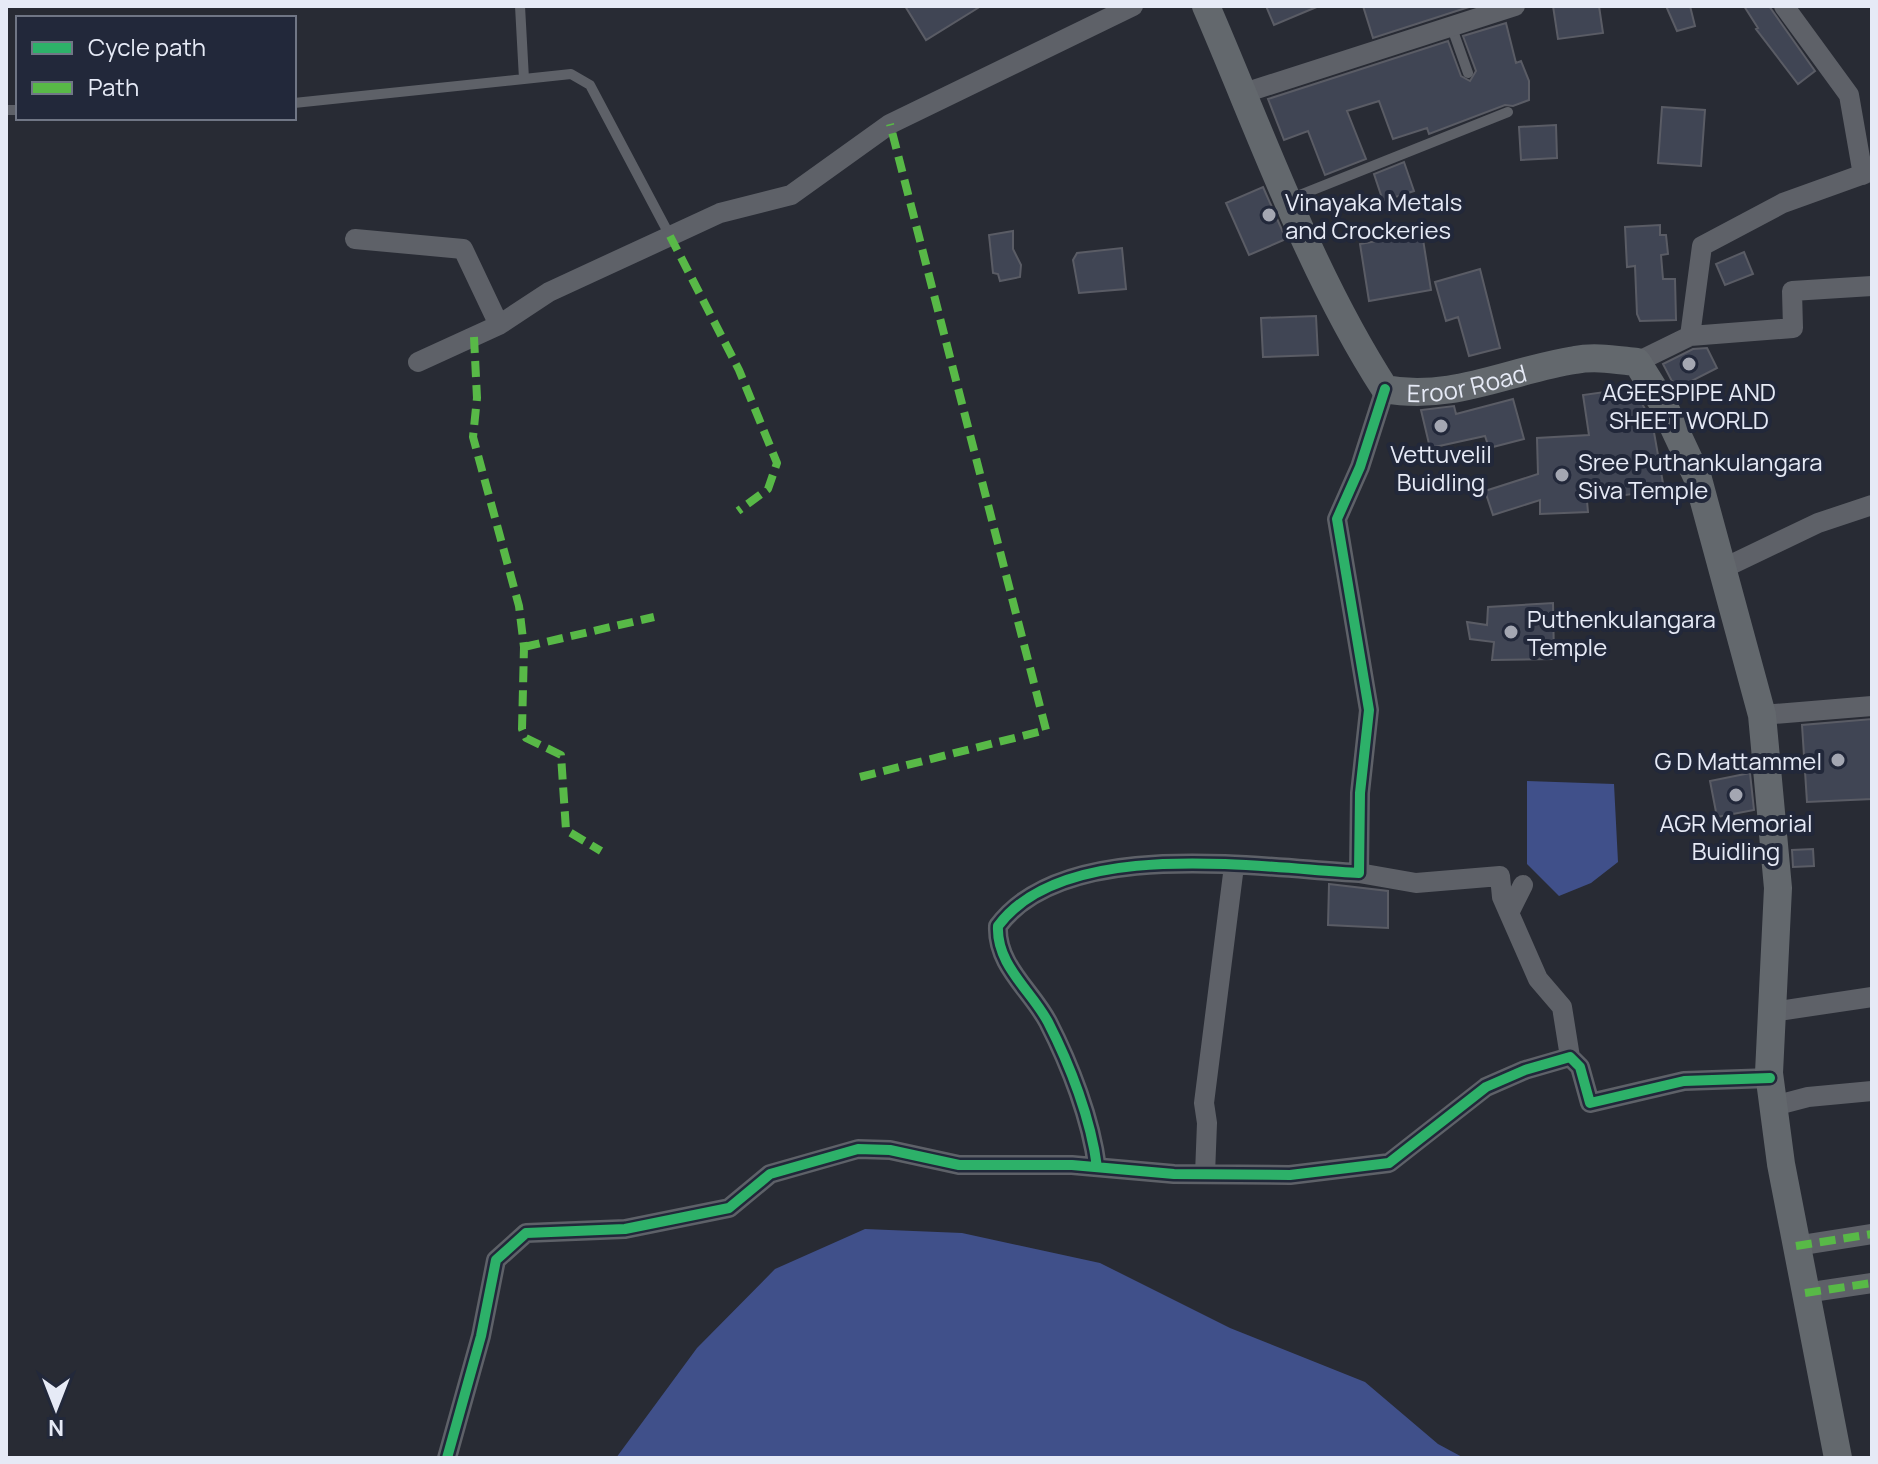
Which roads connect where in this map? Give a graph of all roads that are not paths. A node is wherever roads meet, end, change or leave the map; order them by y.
1 (520, 6) edge
2 (1133, 6) edge
3 (1206, 6) edge
4 (1515, 6) edge
5 (1784, 6) edge
6 (1452, 28) junction
7 (1468, 73) dead end
8 (524, 79) junction
9 (1244, 93) junction
10 (296, 103) edge
11 (1508, 112) dead end
12 (1867, 173) edge
13 (1289, 199) junction
14 (670, 236) junction
15 (355, 239) dead end
16 (1872, 286) edge
17 (499, 325) junction
18 (1690, 336) junction
19 (418, 362) dead end
20 (1637, 362) junction
21 (1385, 389) junction
22 (1872, 505) edge
23 (1726, 573) junction
24 (1872, 706) edge
25 (1762, 715) junction
26 (1234, 866) junction
27 (1359, 873) junction
28 (1523, 885) dead end
29 (1509, 913) junction
30 (1872, 997) edge
31 (1772, 1012) junction
32 (1570, 1057) junction
33 (1770, 1078) junction
34 (1872, 1091) edge
35 (1774, 1106) junction
36 (1097, 1167) junction
37 (1205, 1174) junction
38 (1872, 1234) edge
39 (1796, 1246) junction
40 (1872, 1283) edge
41 (1805, 1293) junction
42 (447, 1458) edge
43 (1838, 1458) edge

1 - 8 lane
2 - 14 street
3 - 9 main road, Eroor Road
4 - 6 street
5 - 12 street
6 - 7 lane
6 - 9 street
8 - 10 lane
8 - 14 lane
9 - 13 main road, Eroor Road
11 - 13 lane
12 - 18 street
13 - 21 main road, Eroor Road
14 - 17 street
15 - 17 street
16 - 18 street
17 - 19 street
18 - 20 street
20 - 21 main road, Eroor Road
20 - 23 main road
21 - 27 street
22 - 23 street
23 - 25 main road
24 - 25 street
25 - 31 main road
26 - 27 street
26 - 36 street
26 - 37 street
27 - 29 street
28 - 29 street
29 - 32 street
30 - 31 street
31 - 33 main road
32 - 33 street
32 - 37 street
33 - 35 main road
34 - 35 street
35 - 39 main road
36 - 37 street
36 - 42 street
38 - 39 street
39 - 41 main road
40 - 41 street
41 - 43 main road

